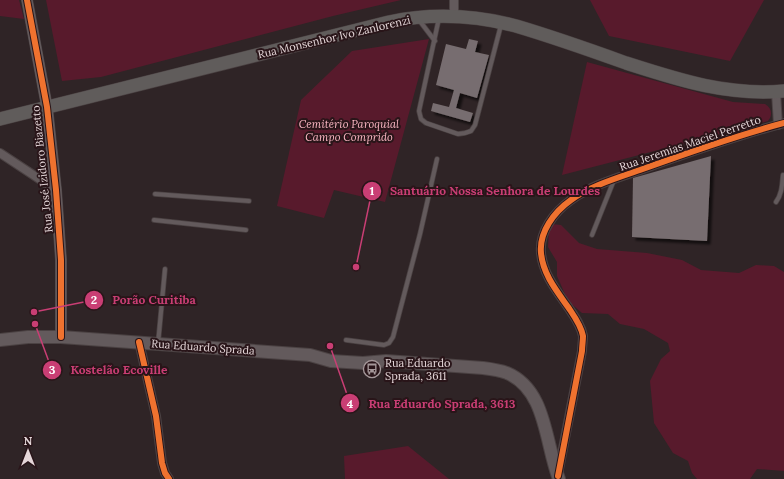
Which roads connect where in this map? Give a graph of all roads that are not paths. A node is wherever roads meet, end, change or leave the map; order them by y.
1 (27, 0) edge
2 (454, 0) edge
3 (439, 16) junction
4 (454, 16) junction
5 (416, 17) junction
6 (502, 22) junction
7 (435, 41) junction
8 (780, 91) edge
9 (47, 107) junction
10 (0, 119) edge
11 (781, 124) edge
12 (0, 153) edge
13 (437, 159) dead end
14 (783, 175) edge
15 (614, 180) junction
16 (56, 190) junction
17 (155, 194) dead end
18 (249, 201) dead end
19 (776, 202) dead end
20 (154, 220) dead end
21 (246, 230) dead end
22 (592, 235) dead end
23 (164, 269) dead end
24 (61, 337) junction
25 (0, 340) edge
26 (346, 340) dead end
27 (139, 342) junction
28 (158, 344) junction
29 (558, 478) edge
30 (169, 479) edge

1 - 9 street, Rua José Izidoro Biazetto
2 - 4 street
3 - 4 main road, Rua Monsenhor Ivo Zanlorenzi
3 - 5 main road, Rua Monsenhor Ivo Zanlorenzi
3 - 7 lane
4 - 6 main road, Rua Monsenhor Ivo Zanlorenzi
5 - 7 lane
5 - 9 main road, Rua Monsenhor Ivo Zanlorenzi
6 - 7 lane
6 - 8 main road, Rua Monsenhor Ivo Zanlorenzi
8 - 11 street
9 - 10 main road, Rua Monsenhor Ivo Zanlorenzi
9 - 16 street, Rua José Izidoro Biazetto
11 - 15 street, Rua Jeremias Maciel Perretto
12 - 16 street
13 - 26 lane
14 - 19 lane
15 - 22 lane
15 - 29 street, Rua Jeremias Maciel Perretto
16 - 24 street, Rua José Izidoro Biazetto
17 - 18 lane
20 - 21 lane
23 - 28 lane
24 - 25 main road, Rua Eduardo Sprada
24 - 27 main road, Rua Eduardo Sprada
27 - 28 main road, Rua Eduardo Sprada
27 - 30 street
28 - 29 main road, Rua Eduardo Sprada

